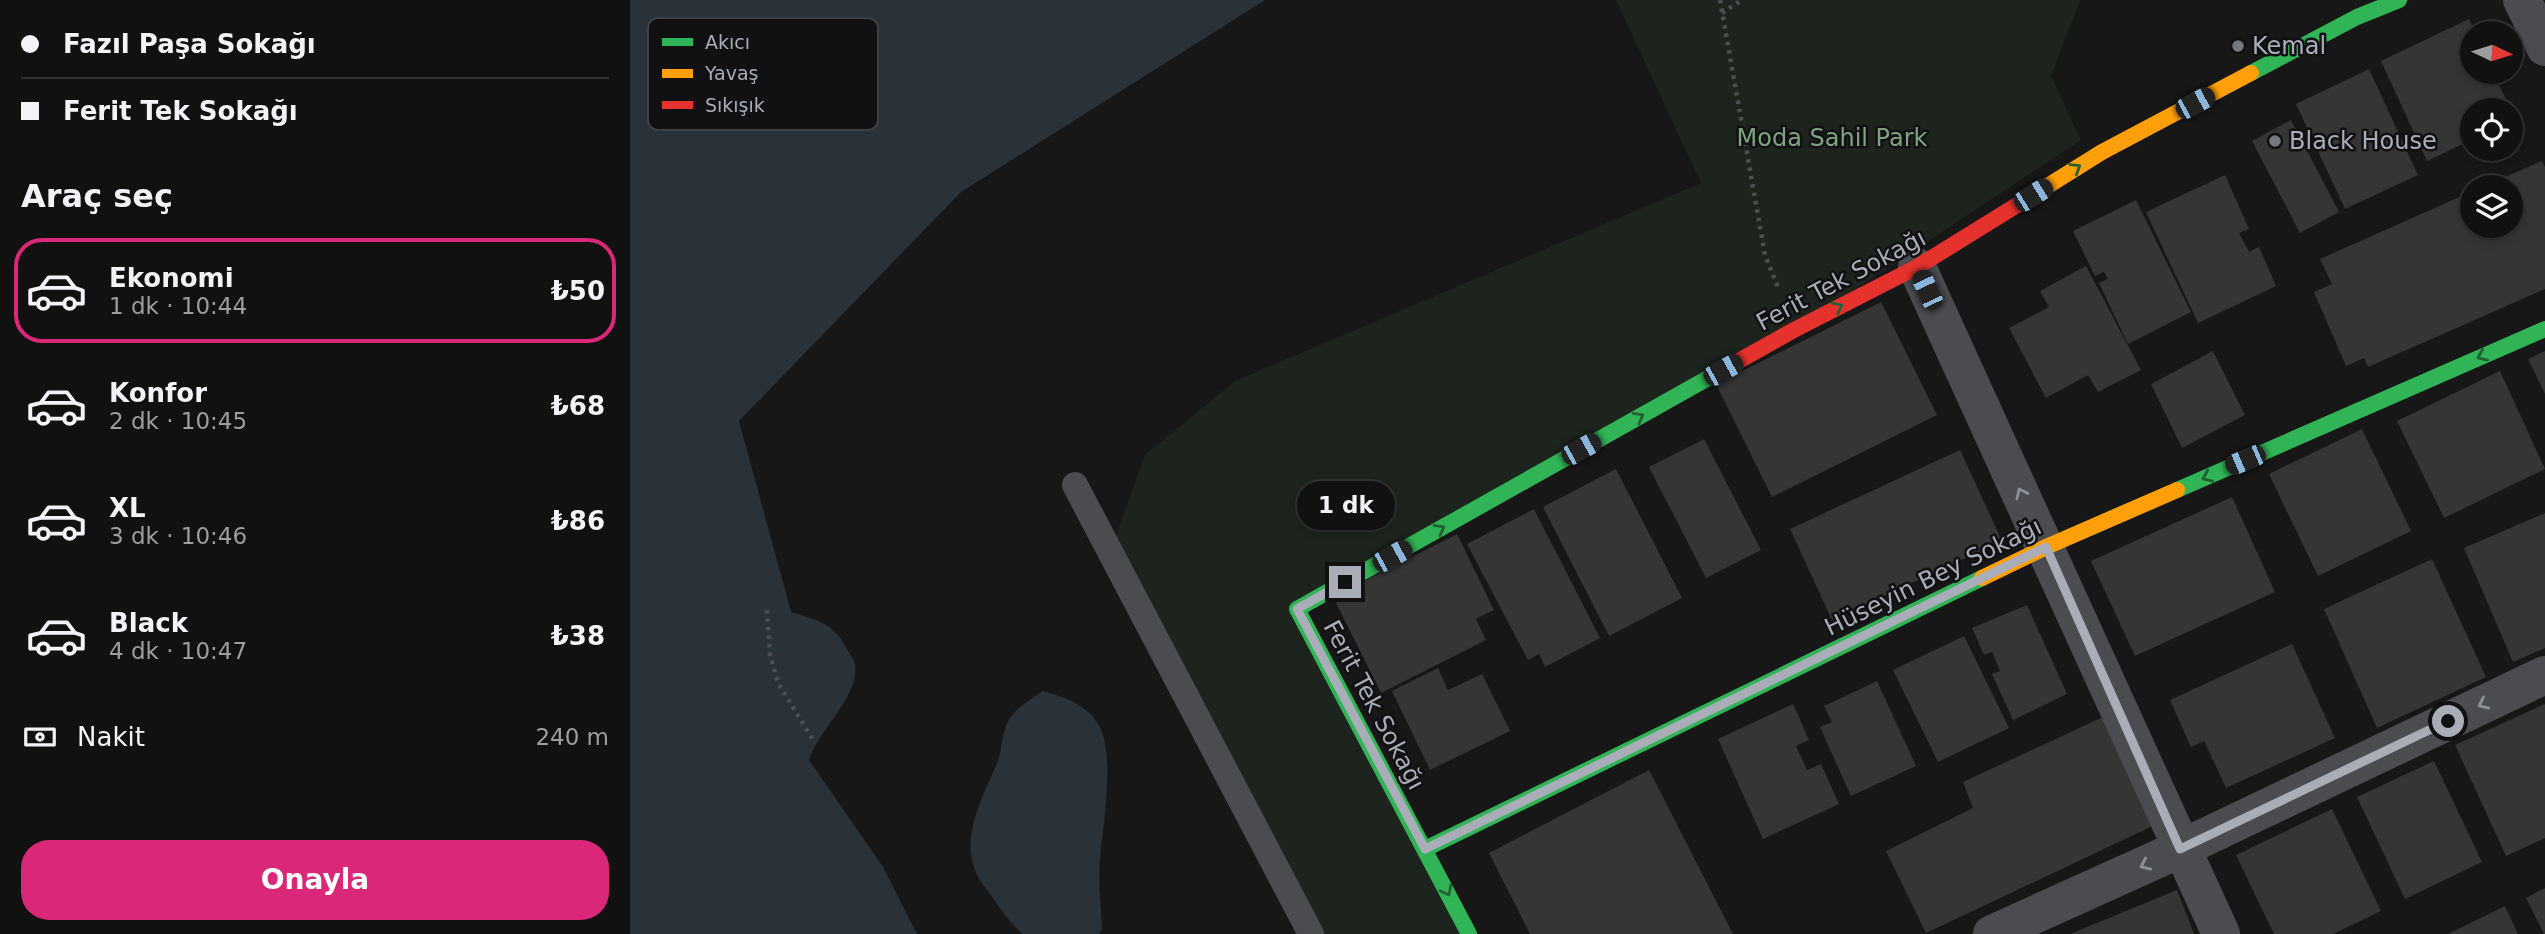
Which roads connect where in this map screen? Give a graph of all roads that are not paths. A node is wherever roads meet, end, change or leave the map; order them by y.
1 (2399, 0) edge
2 (2522, 0) edge
3 (2545, 47) edge
4 (1917, 267) junction
5 (2545, 329) edge
6 (1075, 485) dead end
7 (2046, 547) junction
8 (2545, 675) edge
9 (1425, 849) junction
10 (2180, 849) junction
11 (1311, 934) edge
12 (1469, 934) edge
13 (1992, 934) edge
14 (2221, 934) edge

4 -> 1 street, Ferit Tek Sokağı
2 - 3 street
7 -> 4 street
9 -> 4 street, Ferit Tek Sokağı
5 -> 7 street, Hüseyin Bey Sokağı
6 - 11 lane
7 - 9 street, Hüseyin Bey Sokağı
7 - 10 street
8 -> 10 street
9 -> 12 street, Ferit Tek Sokağı
10 -> 13 street
10 - 14 street

